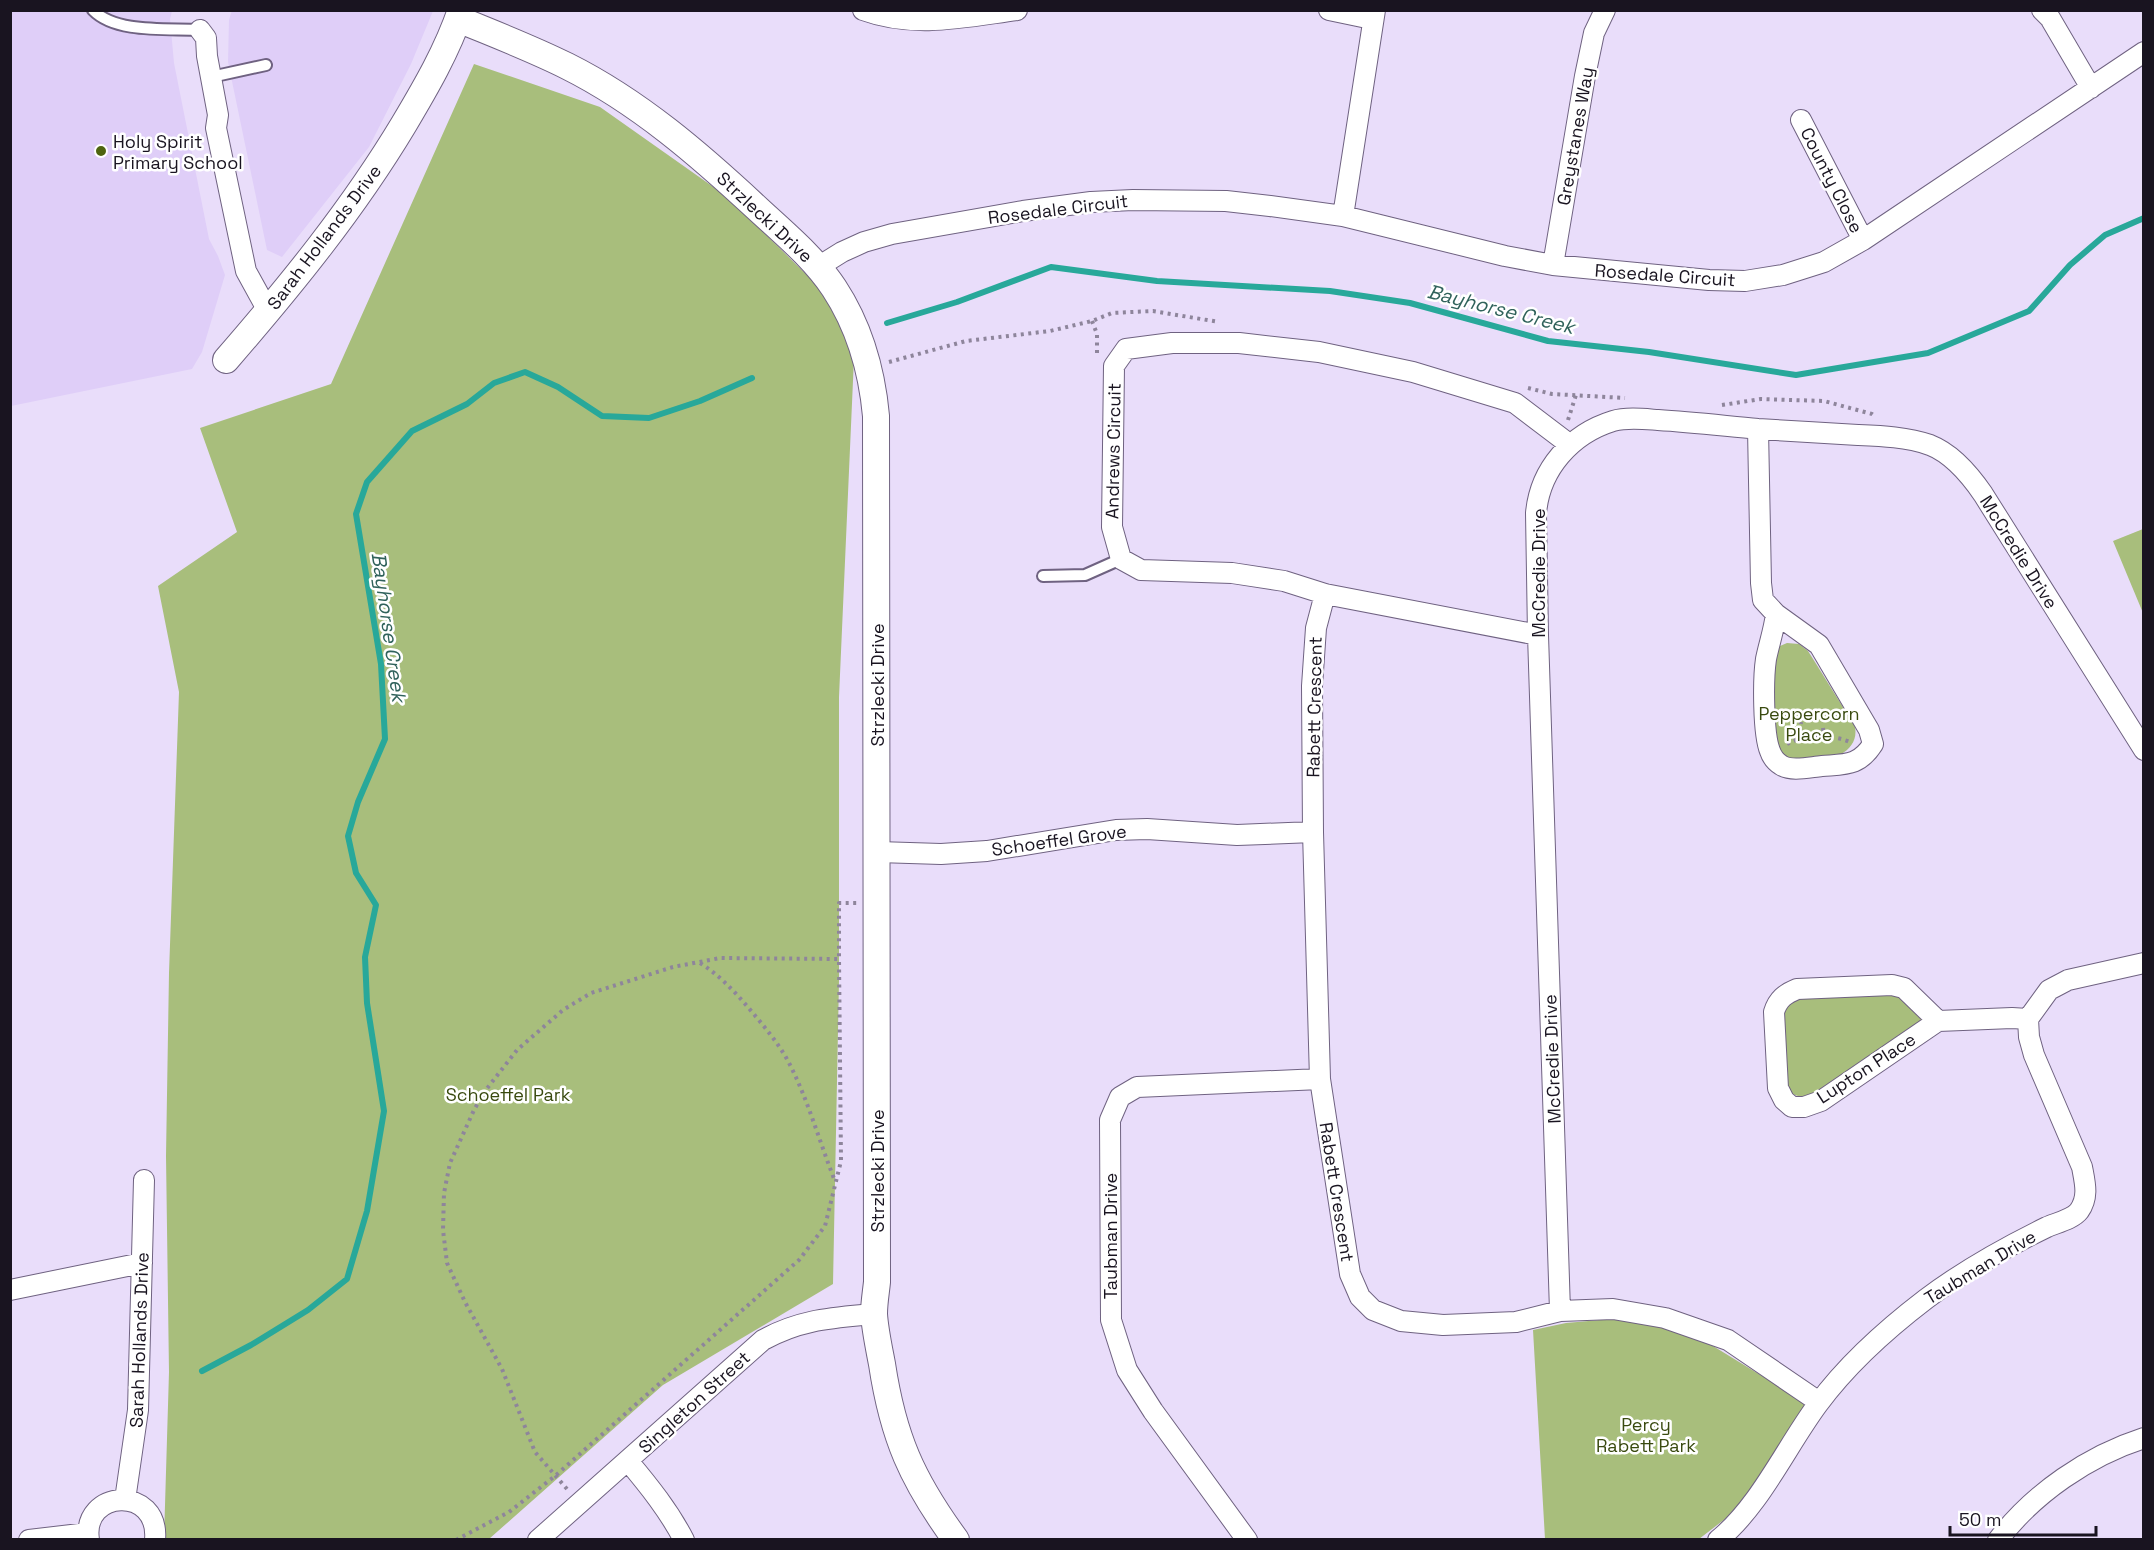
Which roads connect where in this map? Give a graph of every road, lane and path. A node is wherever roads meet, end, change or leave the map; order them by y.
1 (93, 10) edge
2 (863, 10) edge
3 (1017, 10) edge
4 (1329, 10) edge
5 (1605, 10) edge
6 (2043, 10) edge
7 (460, 15) edge
8 (1373, 15) edge
9 (933, 16) edge
10 (202, 20) edge
11 (2144, 52) edge
12 (266, 65) dead end
13 (211, 77) junction
14 (2091, 88) junction
15 (1801, 120) dead end
16 (216, 128) junction
17 (1343, 216) junction
18 (1863, 240) junction
19 (1553, 265) junction
20 (818, 267) junction
21 (268, 311) junction
22 (1092, 321) junction
23 (1222, 323) dead end
24 (881, 358) dead end
25 (226, 360) dead end
26 (1114, 366) junction
27 (1521, 387) dead end
28 (1576, 395) junction
29 (1635, 398) dead end
30 (1711, 404) dead end
31 (1567, 423) dead end
32 (1758, 429) junction
33 (1896, 438) junction
34 (1569, 444) junction
35 (1121, 559) junction
36 (1043, 576) dead end
37 (1325, 594) junction
38 (1776, 614) junction
39 (1538, 635) junction
40 (1801, 722) dead end
41 (1823, 728) dead end
42 (1824, 737) junction
43 (1799, 739) junction
44 (2144, 750) edge
45 (1868, 752) junction
46 (1772, 755) junction
47 (1313, 832) junction
48 (878, 852) junction
49 (878, 902) junction
50 (839, 959) junction
51 (700, 963) junction
52 (2144, 963) edge
53 (2028, 1019) junction
54 (1938, 1021) junction
55 (1320, 1079) junction
56 (144, 1180) dead end
57 (835, 1182) junction
58 (142, 1263) junction
59 (10, 1290) edge
60 (1560, 1311) junction
61 (874, 1314) junction
62 (1819, 1402) junction
63 (2144, 1438) edge
64 (628, 1461) junction
65 (555, 1476) junction
66 (125, 1500) junction
67 (579, 1503) junction
68 (88, 1536) edge
69 (30, 1539) edge
70 (155, 1539) edge
71 (456, 1539) edge
72 (538, 1539) edge
73 (684, 1539) edge
74 (956, 1539) edge
75 (1246, 1539) edge
76 (1718, 1539) edge
77 (1998, 1539) edge

1 - 10 lane
2 - 9 street
3 - 9 street
4 - 8 street
5 - 19 street, Greystanes Way
6 - 14 street
7 - 20 street, Strzlecki Drive
7 - 21 street, Sarah Hollands Drive
8 - 17 street
10 - 13 street
10 - 16 street
11 - 14 street, Rosedale Circuit
12 - 13 lane
13 - 16 street
14 - 18 street, Rosedale Circuit
15 - 18 street, County Close
16 - 21 street
17 - 19 street, Rosedale Circuit
17 - 20 street, Rosedale Circuit
18 - 19 street, Rosedale Circuit
20 - 48 street, Strzlecki Drive
21 - 25 street, Sarah Hollands Drive
22 - 23 path
22 - 24 path
22 - 26 path
26 - 34 street, Andrews Circuit
26 - 35 street, Andrews Circuit
27 - 28 path
28 - 29 path
28 - 31 path
30 - 33 path
32 - 33 street, McCredie Drive
32 - 34 street, McCredie Drive
32 - 38 street
33 - 44 street, McCredie Drive
34 - 39 street, McCredie Drive
35 - 36 lane
35 - 37 street
37 - 39 street
37 - 47 street, Rabett Crescent
38 - 45 street
38 - 46 street
39 - 60 street, McCredie Drive
40 - 43 path
41 - 42 path
42 - 43 path
42 - 45 path
43 - 46 path
45 - 46 street
47 - 48 street, Schoeffel Grove
47 - 55 street, Rabett Crescent
48 - 49 street, Strzlecki Drive
49 - 50 path
49 - 61 street, Strzlecki Drive
50 - 51 path
50 - 57 path
51 - 57 path
51 - 65 path
52 - 53 street
53 - 54 street
53 - 62 street, Taubman Drive
54 - 54 street, Lupton Place
55 - 60 street, Rabett Crescent
55 - 75 street, Taubman Drive
56 - 58 street, Sarah Hollands Drive
57 - 65 path
58 - 59 street
58 - 66 street, Sarah Hollands Drive
60 - 62 street, Rabett Crescent
61 - 64 street, Singleton Street
61 - 74 street, Strzlecki Drive
62 - 76 street, Taubman Drive
63 - 77 street
64 - 67 street, Singleton Street
64 - 73 street
65 - 67 path
65 - 71 path
66 - 68 street
66 - 70 street
67 - 72 street, Singleton Street
68 - 69 street

